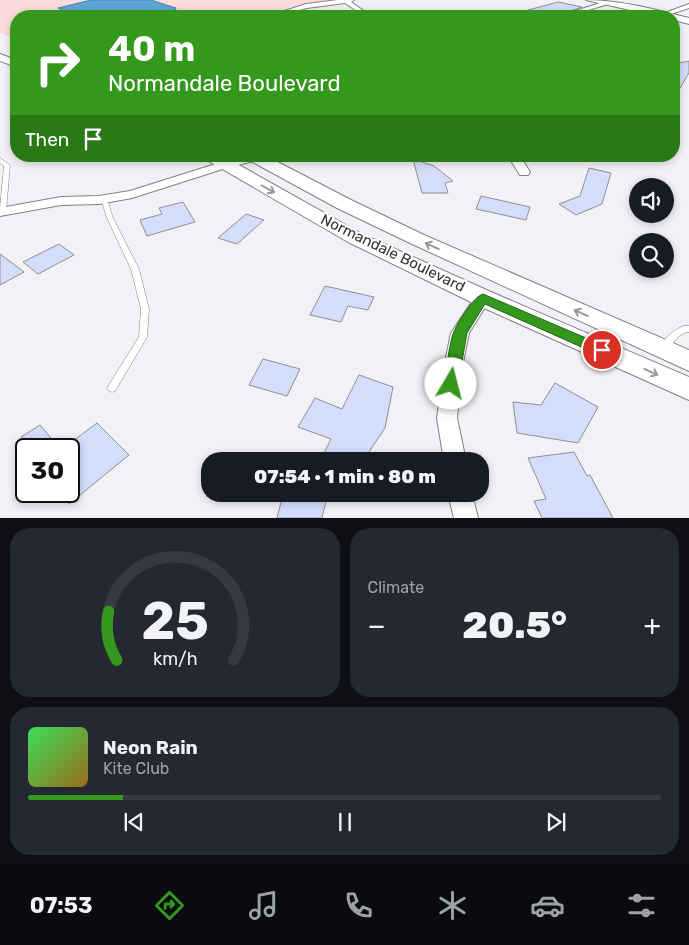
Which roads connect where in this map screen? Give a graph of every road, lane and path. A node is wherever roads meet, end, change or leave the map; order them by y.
1 (345, 0) edge
2 (351, 0) edge
3 (590, 0) edge
4 (606, 4) junction
5 (292, 10) edge
6 (359, 10) edge
7 (584, 10) edge
8 (636, 10) edge
9 (0, 160) edge
10 (214, 162) edge
11 (223, 162) edge
12 (266, 162) edge
13 (518, 162) edge
14 (524, 172) dead end
15 (104, 199) junction
16 (1, 212) edge
17 (483, 298) junction
18 (689, 329) edge
19 (662, 349) junction
20 (689, 361) edge
21 (112, 388) dead end
22 (689, 389) edge
23 (453, 452) edge
24 (462, 502) edge
25 (466, 518) edge

1 - 2 street
1 - 5 street
1 - 6 street
3 - 4 main road
4 - 7 street
4 - 8 main road
9 - 16 lane
10 - 15 street
11 -> 17 main road, Normandale Boulevard
19 -> 12 main road, Normandale Boulevard
13 - 14 street
15 - 16 street
15 - 21 lane
17 -> 22 main road, Normandale Boulevard
17 - 23 street
18 - 19 lane
19 - 20 main road, Normandale Boulevard
24 - 25 street

